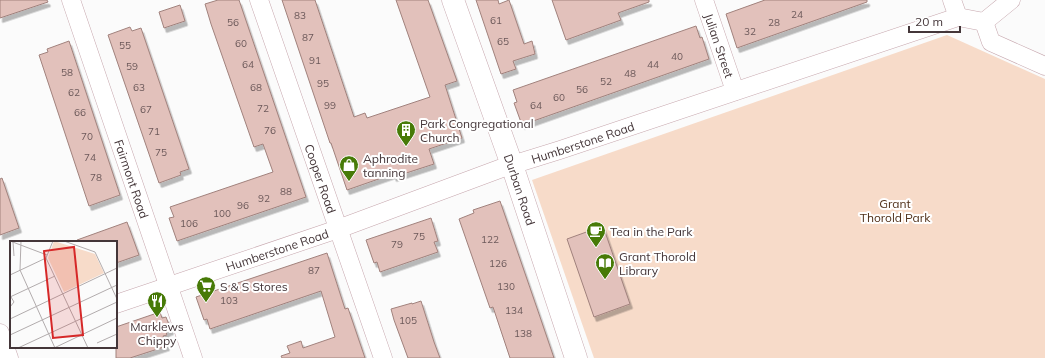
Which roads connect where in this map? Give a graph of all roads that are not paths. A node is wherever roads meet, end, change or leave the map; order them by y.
1 (71, 0) edge
2 (259, 0) edge
3 (452, 0) edge
4 (704, 0) edge
5 (952, 0) edge
6 (1011, 0) edge
7 (958, 17) junction
8 (984, 22) junction
9 (1045, 66) edge
10 (735, 91) junction
11 (512, 165) junction
12 (338, 229) junction
13 (168, 286) junction
14 (117, 304) edge
15 (193, 358) edge
16 (383, 358) edge
17 (576, 358) edge

1 - 13 street, Fairmont Road
2 - 12 street, Cooper Road
3 - 11 street, Durban Road
4 - 10 street, Julian Street
5 - 7 street
6 - 8 street
7 - 8 street, Humberstone Road
7 - 10 street, Humberstone Road
8 - 9 street
10 - 11 street, Humberstone Road
11 - 12 street, Humberstone Road
11 - 17 street, Durban Road
12 - 13 street, Humberstone Road
12 - 16 street, Cooper Road
13 - 14 street, Humberstone Road
13 - 15 street, Fairmont Road

